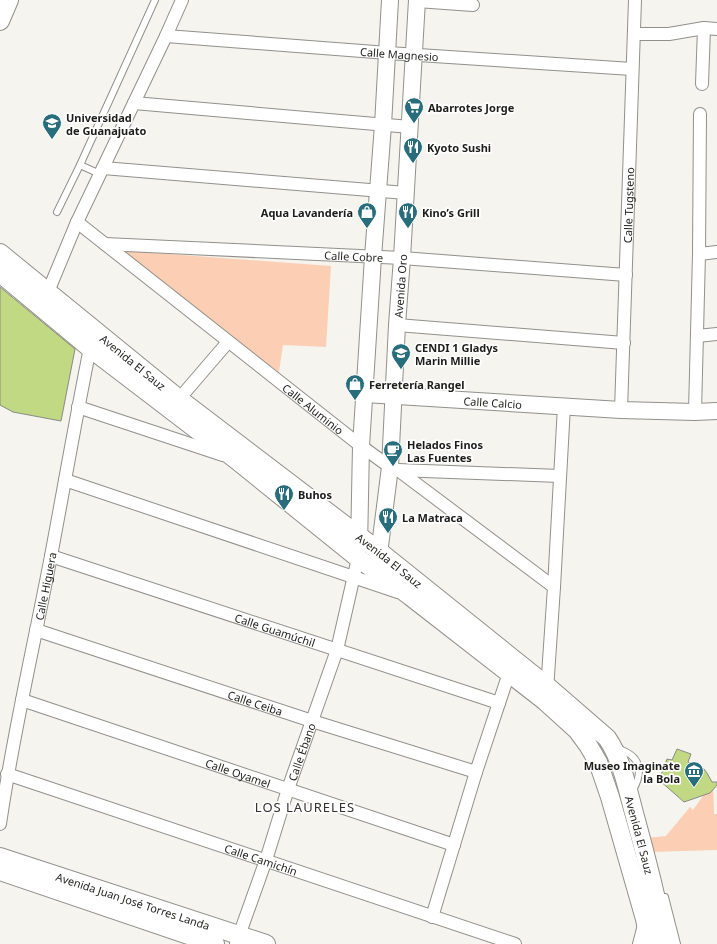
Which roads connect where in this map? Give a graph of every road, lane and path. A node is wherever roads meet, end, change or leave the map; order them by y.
1 (9, 0) edge
2 (155, 0) edge
3 (182, 0) edge
4 (390, 0) edge
5 (417, 0) edge
6 (635, 0) edge
7 (473, 5) dead end
8 (0, 21) edge
9 (704, 28) junction
10 (717, 29) edge
11 (634, 34) junction
12 (166, 36) junction
13 (388, 53) junction
14 (413, 54) junction
15 (632, 69) junction
16 (702, 84) dead end
17 (134, 103) junction
18 (700, 114) dead end
19 (383, 125) junction
20 (410, 127) junction
21 (80, 165) junction
22 (102, 171) junction
23 (378, 191) junction
24 (406, 193) junction
25 (58, 212) dead end
26 (77, 222) junction
27 (105, 244) junction
28 (717, 252) edge
29 (0, 253) edge
30 (699, 254) junction
31 (373, 257) junction
32 (402, 258) junction
33 (0, 274) edge
34 (626, 275) junction
35 (45, 300) junction
36 (397, 325) junction
37 (717, 334) edge
38 (697, 336) junction
39 (228, 342) junction
40 (624, 343) junction
41 (90, 348) junction
42 (364, 394) junction
43 (393, 396) junction
44 (179, 399) junction
45 (564, 406) junction
46 (78, 407) junction
47 (622, 410) junction
48 (717, 411) edge
49 (695, 412) junction
50 (362, 446) junction
51 (234, 458) junction
52 (394, 468) junction
53 (560, 476) junction
54 (65, 480) junction
55 (360, 537) junction
56 (380, 552) junction
57 (51, 556) junction
58 (358, 558) junction
59 (377, 572) junction
60 (354, 578) junction
61 (554, 587) junction
62 (410, 596) junction
63 (36, 630) junction
64 (336, 650) junction
65 (509, 673) junction
66 (546, 694) junction
67 (22, 700) junction
68 (499, 704) junction
69 (312, 721) junction
70 (476, 772) junction
71 (7, 774) junction
72 (288, 789) junction
73 (0, 824) edge
74 (454, 845) junction
75 (0, 857) edge
76 (266, 860) junction
77 (0, 871) edge
78 (658, 886) junction
79 (432, 917) junction
80 (645, 919) junction
81 (237, 939) edge
82 (215, 944) edge
83 (266, 944) edge
84 (516, 944) edge
85 (639, 944) edge
86 (650, 944) edge
87 (666, 944) edge
88 (677, 944) edge

1 - 8 main road
2 - 21 lane
3 - 12 street
4 - 13 main road
5 - 7 street
5 - 14 main road, Avenida Oro
6 - 11 street, Calle Tugsteno
9 - 10 street
9 - 11 street
9 - 16 street
11 - 15 street, Calle Tugsteno
12 - 13 street, Calle Magnesio
12 - 17 street
13 - 14 street, Calle Magnesio
13 - 19 main road
14 - 15 street, Calle Magnesio
14 - 20 main road, Avenida Oro
15 - 34 street, Calle Tugsteno
17 - 19 street
17 - 22 street
18 - 30 street
19 - 20 street
19 - 23 main road
20 - 24 main road, Avenida Oro
21 - 22 lane
21 - 25 lane
22 - 23 street
22 - 26 street
23 - 24 street
23 - 31 main road
24 - 32 main road, Avenida Oro
26 - 27 street, Calle Aluminio
26 - 35 street
27 - 31 street, Calle Cobre
27 - 39 street, Calle Aluminio
28 - 30 street
29 - 35 main road, Avenida El Sauz
30 - 38 street
31 - 32 street, Calle Cobre
31 - 42 main road
32 - 34 street, Calle Cobre
32 - 36 main road, Avenida Oro
33 - 35 main road, Avenida El Sauz
34 - 40 street, Calle Tugsteno
35 - 41 main road, Avenida El Sauz
35 - 44 main road, Avenida El Sauz
36 - 40 street
36 - 43 main road, Avenida Oro
37 - 38 street
38 - 49 street
39 - 44 street
39 - 50 street, Calle Aluminio
40 - 47 street, Calle Tugsteno
41 - 46 street, Calle Higuera
41 - 51 main road, Avenida El Sauz
42 - 43 main road, Calle Calcio
42 - 50 main road
43 - 45 main road, Calle Calcio
43 - 52 main road, Avenida Oro
44 - 55 main road, Avenida El Sauz
45 - 47 main road, Calle Calcio
45 - 53 street
46 - 51 street
46 - 54 street, Calle Higuera
47 - 49 main road, Calle Calcio
48 - 49 main road, Calle Calcio
50 - 52 street, Calle Aluminio
50 - 55 main road
51 - 58 main road, Avenida El Sauz
52 - 53 street
52 - 56 main road, Avenida Oro
52 - 61 street, Calle Aluminio
53 - 61 street
54 - 57 street, Calle Higuera
54 - 60 street
55 - 56 main road, Avenida El Sauz
55 - 58 main road
56 - 59 main road, Avenida Oro
56 - 66 main road, Avenida El Sauz
57 - 63 street, Calle Higuera
57 - 64 street, Calle Guamúchil
58 - 59 main road, Avenida El Sauz
58 - 60 street, Calle Ébano
59 - 62 main road, Avenida El Sauz
60 - 62 street
60 - 64 street, Calle Ébano
61 - 66 street
62 - 65 main road, Avenida El Sauz
63 - 67 street, Calle Higuera
63 - 69 street, Calle Ceiba
64 - 68 street, Calle Guamúchil
64 - 69 street, Calle Ébano
65 - 66 main road, Avenida El Sauz
65 - 68 street
66 - 78 main road, Avenida El Sauz
66 - 80 main road, Avenida El Sauz
67 - 71 street, Calle Higuera
67 - 72 street, Calle Oyamel
68 - 70 street
69 - 70 street, Calle Ceiba
69 - 72 street, Calle Ébano
70 - 74 street
71 - 73 street, Calle Higuera
71 - 76 street, Calle Camichín
72 - 74 street, Calle Oyamel
72 - 76 street, Calle Ébano
74 - 79 street
75 - 81 main road, Avenida Juan José Torres Landa
76 - 79 street, Calle Camichín
76 - 81 street, Calle Ébano
77 - 82 main road, Avenida Juan José Torres Landa
78 - 80 street
78 - 87 main road, Avenida El Sauz
78 - 88 lane
79 - 84 street, Calle Camichín
80 - 85 street
80 - 86 main road, Avenida El Sauz
81 - 83 main road, Avenida Juan José Torres Landa

